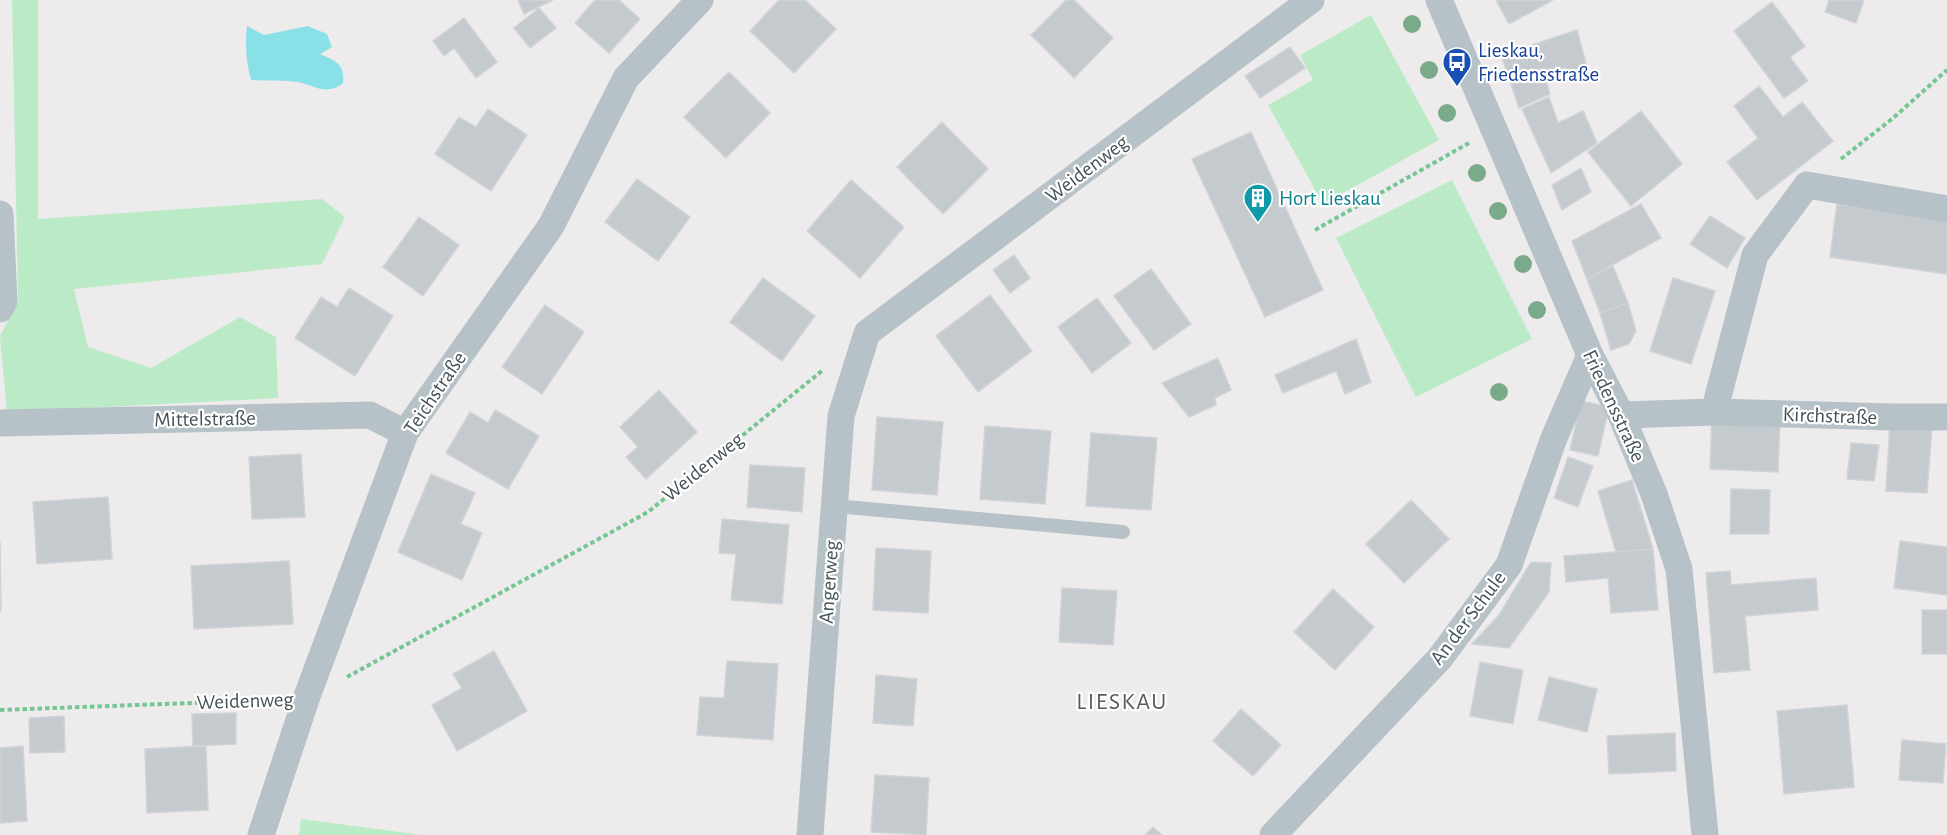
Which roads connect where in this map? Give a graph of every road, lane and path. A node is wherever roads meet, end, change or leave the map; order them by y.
1 (700, 0) edge
2 (1311, 0) edge
3 (1439, 0) edge
4 (1947, 70) edge
5 (1493, 128) junction
6 (1807, 185) junction
7 (1947, 209) edge
8 (0, 214) edge
9 (1316, 230) dead end
10 (0, 309) edge
11 (867, 333) joint
12 (1590, 355) junction
13 (831, 363) dead end
14 (1714, 412) junction
15 (1621, 415) junction
16 (1947, 417) edge
17 (0, 423) edge
18 (405, 433) junction
19 (835, 506) junction
20 (1123, 532) dead end
21 (306, 699) junction
22 (0, 710) edge
23 (261, 835) edge
24 (810, 835) edge
25 (1273, 835) edge
26 (1705, 835) edge

1 - 18 street, Teichstraße
2 - 11 street, Weidenweg
3 - 5 street, Friedensstraße
4 - 6 path
5 - 9 path
5 - 12 street, Friedensstraße
6 - 7 street
6 - 14 street
8 - 10 street
11 - 19 street, Angerweg
12 - 15 street, Friedensstraße
12 - 25 street, An der Schule
13 - 21 path, Weidenweg
14 - 15 street, Kirchstraße
14 - 16 street, Kirchstraße
15 - 26 street, Friedensstraße
17 - 18 street, Mittelstraße
18 - 21 street, Teichstraße
19 - 20 lane
19 - 24 street, Angerweg
21 - 22 path, Weidenweg
21 - 23 street, Teichstraße

